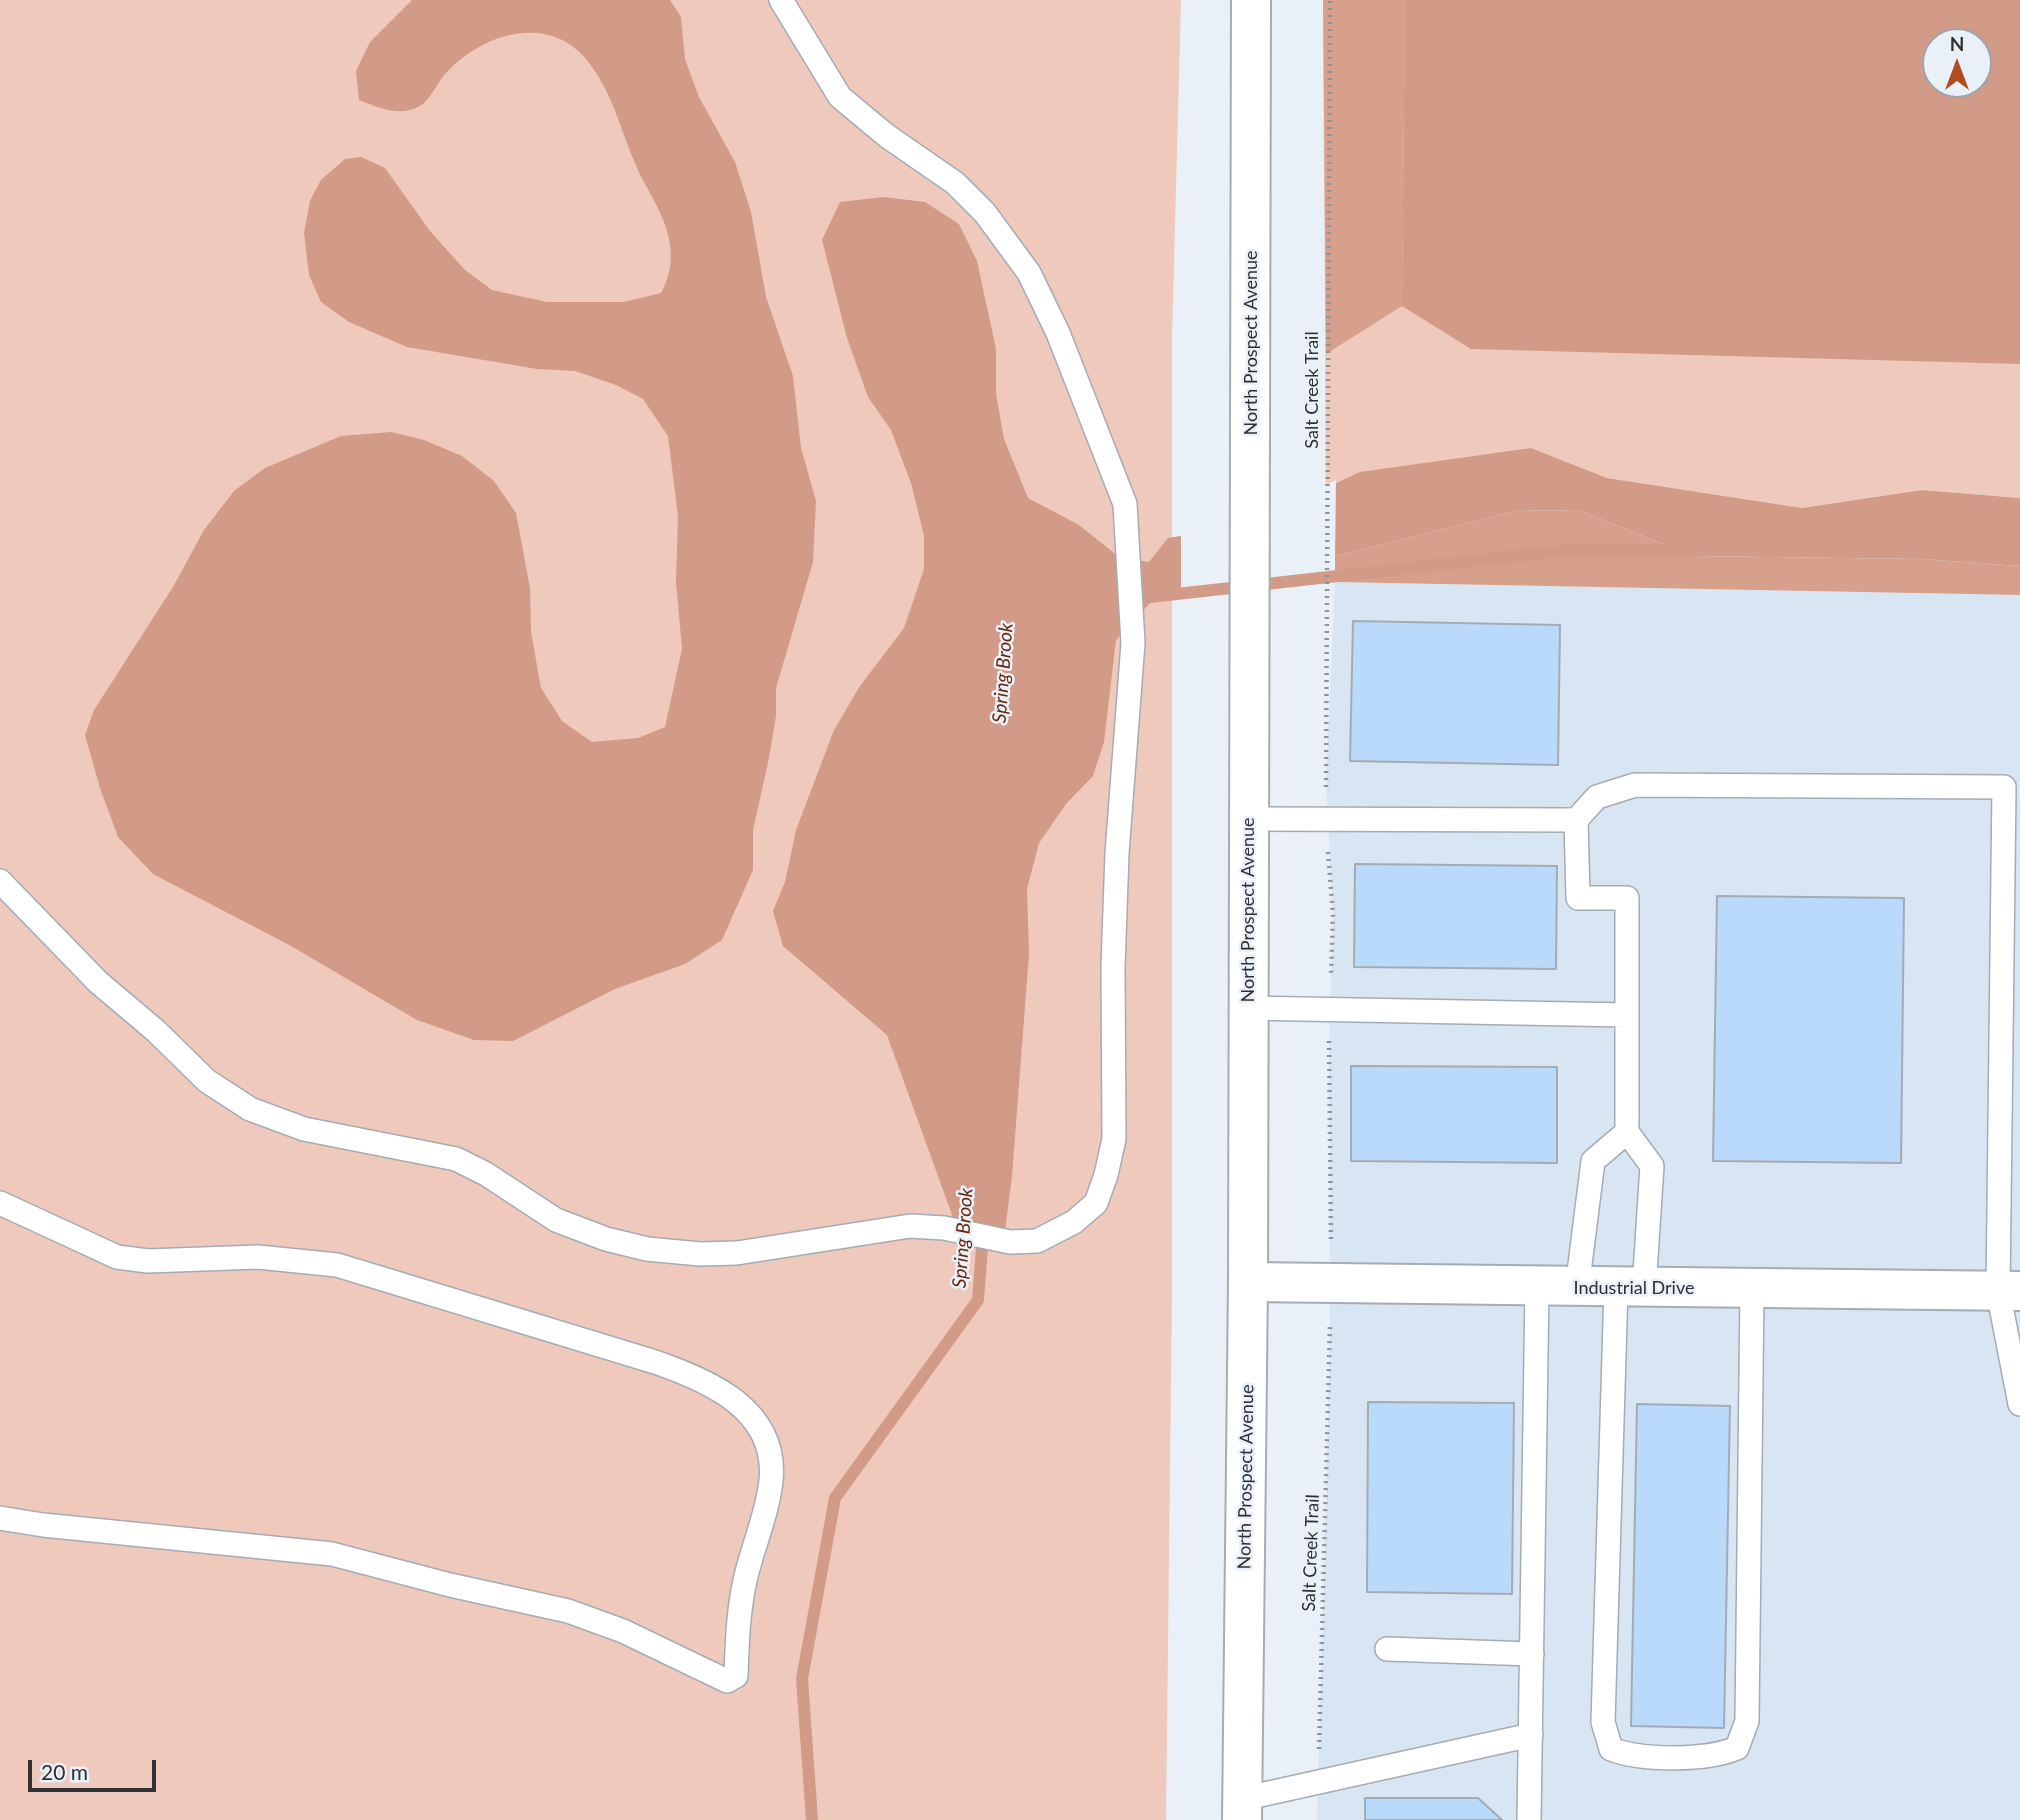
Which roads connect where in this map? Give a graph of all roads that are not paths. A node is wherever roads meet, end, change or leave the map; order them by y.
1 (781, 0) edge
2 (1251, 0) edge
3 (1248, 819) junction
4 (1576, 820) junction
5 (0, 881) edge
6 (1247, 1008) junction
7 (1627, 1015) junction
8 (1627, 1132) junction
9 (0, 1203) edge
10 (1248, 1282) junction
11 (1537, 1287) junction
12 (1577, 1287) junction
13 (1630, 1287) junction
14 (1752, 1289) junction
15 (2009, 1291) edge
16 (2020, 1404) edge
17 (0, 1518) edge
18 (1387, 1649) dead end
19 (1532, 1654) junction
20 (1531, 1735) junction
21 (1242, 1810) edge
22 (1530, 1820) edge

1 - 5 lane
2 - 3 main road, North Prospect Avenue
3 - 4 lane
3 - 6 main road, North Prospect Avenue
4 - 7 lane
4 - 15 lane
6 - 7 lane
6 - 10 main road, North Prospect Avenue
7 - 8 lane
8 - 12 lane
8 - 13 lane
9 - 17 lane
10 - 11 main road, Industrial Drive
10 - 21 main road, North Prospect Avenue
11 - 12 main road, Industrial Drive
11 - 19 lane
12 - 13 main road, Industrial Drive
13 - 14 main road, Industrial Drive
13 - 14 lane
14 - 15 main road, Industrial Drive
15 - 16 lane
18 - 19 lane
19 - 20 lane
20 - 21 lane
20 - 22 lane

